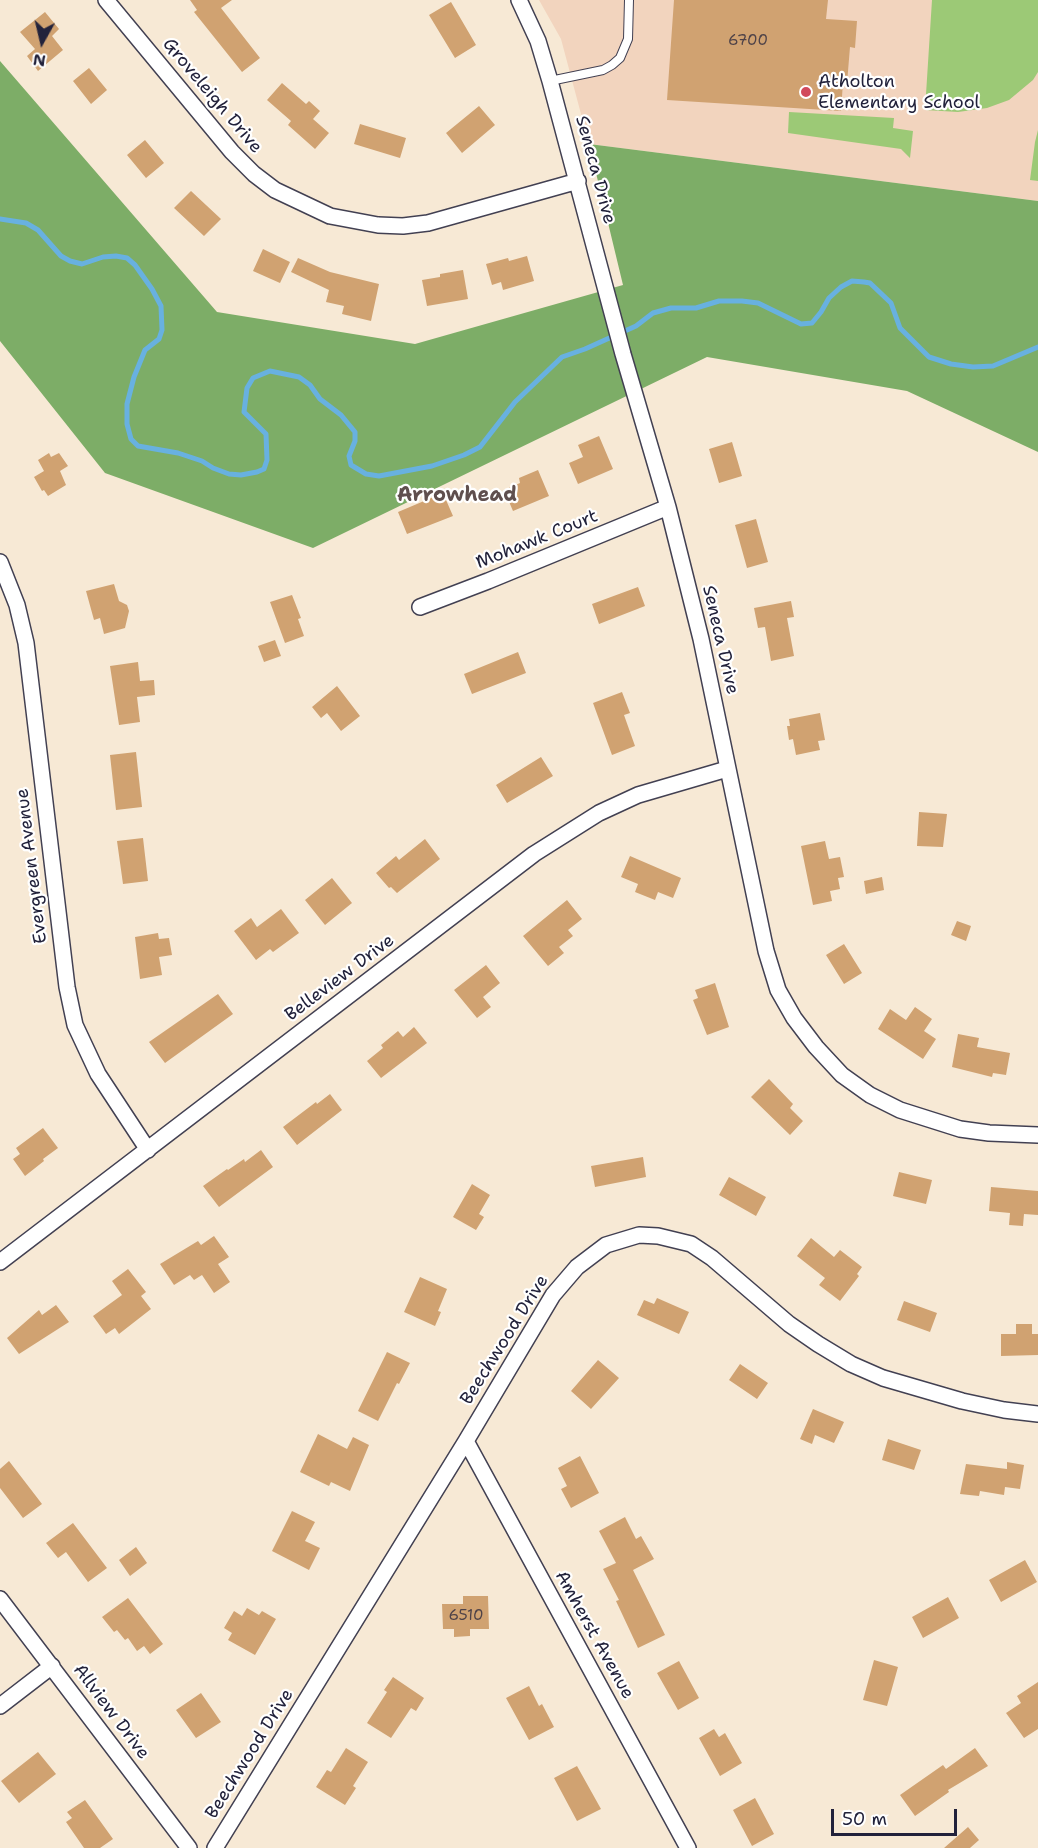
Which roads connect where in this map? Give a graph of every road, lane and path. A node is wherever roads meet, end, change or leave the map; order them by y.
1 (106, 0) edge
2 (519, 0) edge
3 (630, 0) edge
4 (550, 81) junction
5 (578, 181) junction
6 (668, 507) junction
7 (0, 562) edge
8 (420, 607) dead end
9 (727, 769) junction
10 (1038, 1134) edge
11 (148, 1149) junction
12 (0, 1262) edge
13 (1038, 1414) edge
14 (466, 1441) junction
15 (0, 1599) edge
16 (52, 1666) junction
17 (0, 1706) edge
18 (189, 1848) edge
19 (215, 1848) edge
20 (688, 1848) edge

1 - 5 street, Groveleigh Drive
2 - 4 street, Seneca Drive
3 - 4 lane
4 - 5 street, Seneca Drive
5 - 6 street, Seneca Drive
6 - 8 street, Mohawk Court
6 - 9 street, Seneca Drive
7 - 11 street, Evergreen Avenue
9 - 10 street, Seneca Drive
9 - 11 street, Belleview Drive
11 - 12 street, Belleview Drive
13 - 14 street, Beechwood Drive
14 - 19 street, Beechwood Drive
14 - 20 street, Amherst Avenue
15 - 16 street, Allview Drive
16 - 17 street
16 - 18 street, Allview Drive

